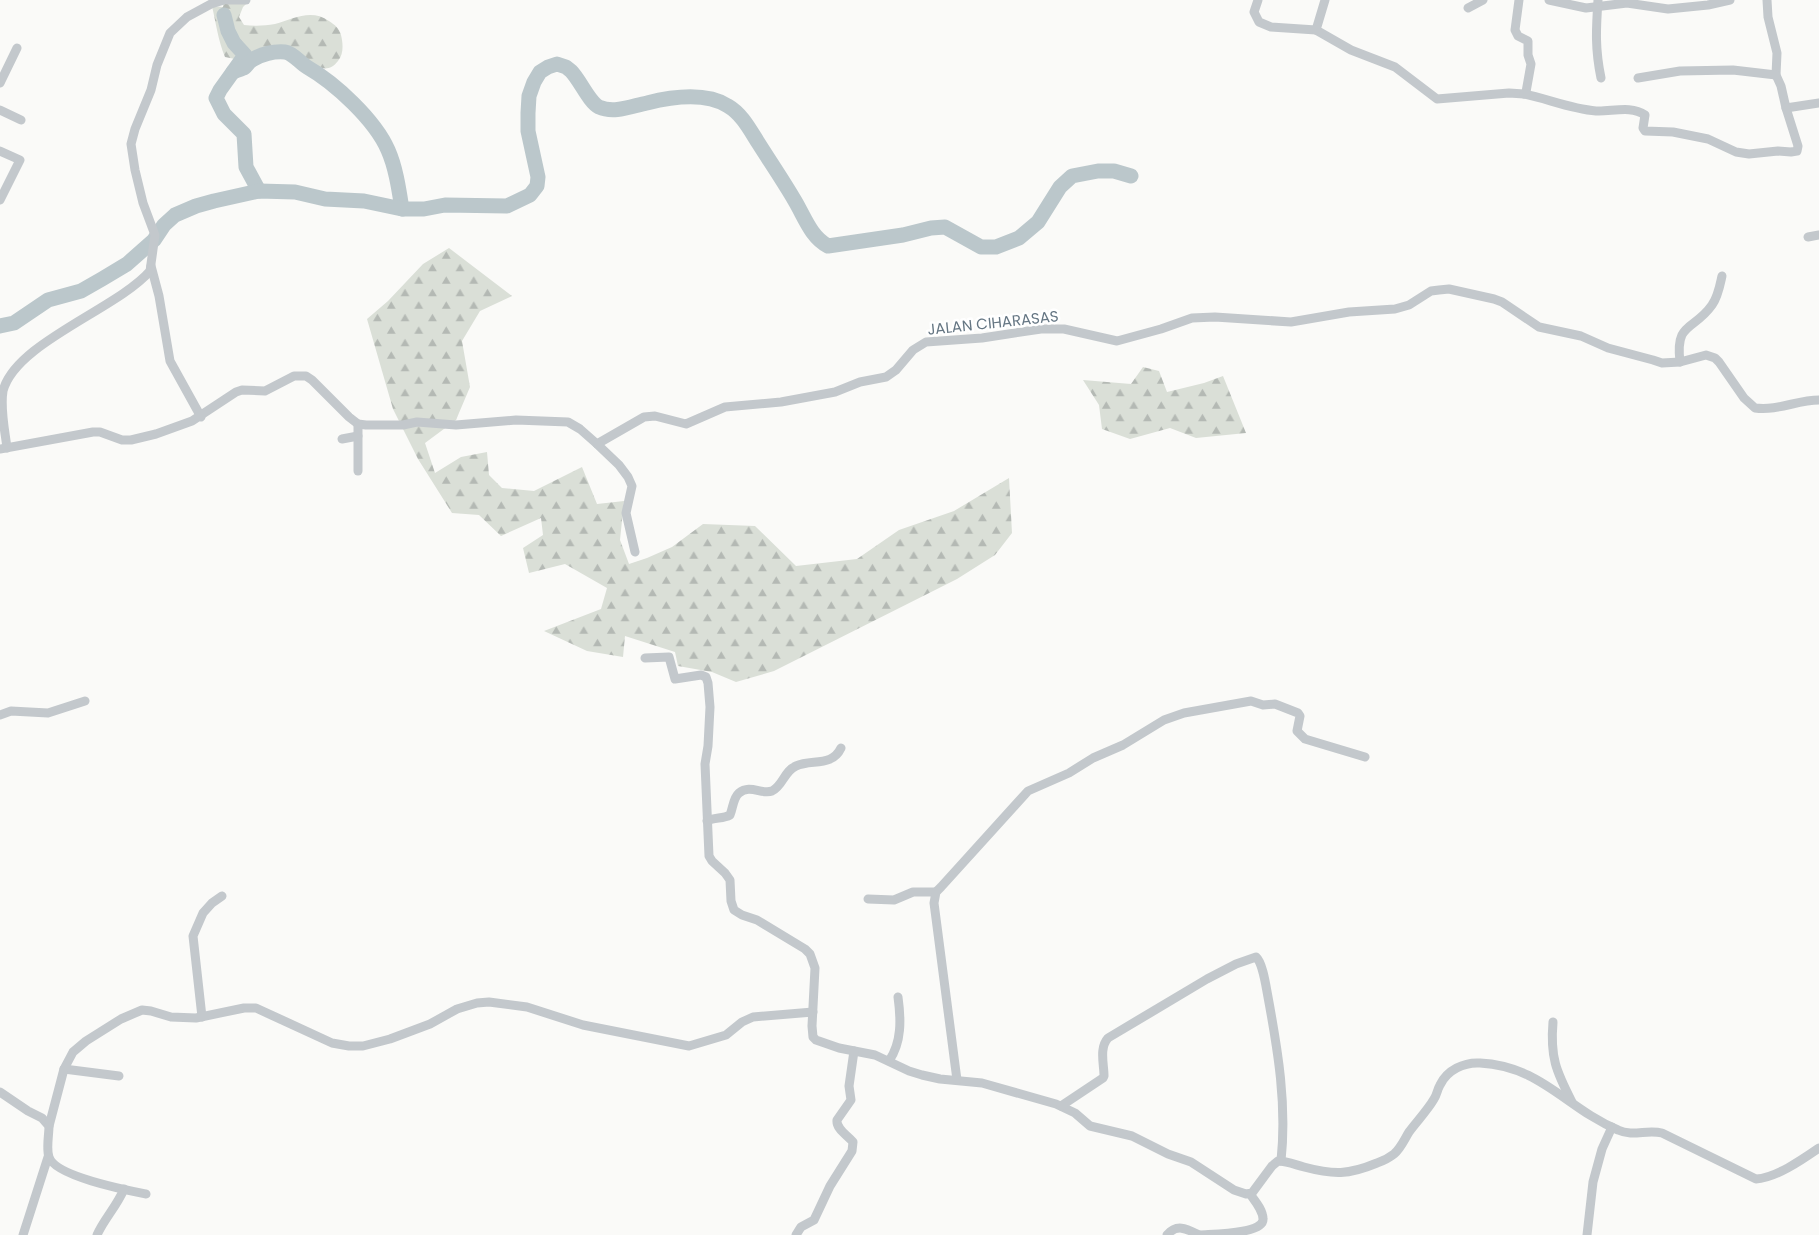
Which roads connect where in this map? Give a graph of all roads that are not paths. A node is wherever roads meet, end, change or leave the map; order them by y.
1 (226, 0) edge
2 (246, 0) edge
3 (1258, 0) edge
4 (1325, 0) edge
5 (1482, 0) edge
6 (1519, 0) edge
7 (1549, 0) edge
8 (1730, 0) edge
9 (1767, 0) edge
10 (1598, 4) edge
11 (1468, 8) dead end
12 (1316, 30) junction
13 (17, 48) dead end
14 (1776, 76) junction
15 (1601, 78) dead end
16 (1638, 78) dead end
17 (0, 83) edge
18 (1524, 94) junction
19 (1819, 102) edge
20 (1786, 108) junction
21 (0, 110) edge
22 (21, 120) dead end
23 (0, 151) edge
24 (0, 200) edge
25 (1819, 235) edge
26 (1808, 237) dead end
27 (151, 266) junction
28 (1722, 276) dead end
29 (1680, 362) junction
30 (1819, 400) edge
31 (201, 416) junction
32 (358, 424) junction
33 (358, 436) junction
34 (342, 439) dead end
35 (597, 444) junction
36 (3, 449) edge
37 (358, 471) dead end
38 (635, 552) dead end
39 (645, 658) dead end
40 (85, 701) dead end
41 (0, 715) edge
42 (841, 748) dead end
43 (1366, 757) dead end
44 (707, 821) junction
45 (936, 892) junction
46 (222, 896) dead end
47 (868, 899) dead end
48 (898, 997) dead end
49 (813, 1012) junction
50 (202, 1017) junction
51 (1553, 1022) dead end
52 (854, 1051) junction
53 (889, 1061) junction
54 (64, 1069) junction
55 (118, 1076) dead end
56 (957, 1080) junction
57 (0, 1092) edge
58 (1572, 1104) junction
59 (1060, 1106) junction
60 (50, 1126) junction
61 (1612, 1127) junction
62 (1819, 1148) edge
63 (48, 1157) junction
64 (1281, 1161) junction
65 (124, 1189) junction
66 (146, 1194) dead end
67 (1250, 1194) junction
68 (23, 1235) edge
69 (97, 1235) edge
70 (796, 1235) edge
71 (1168, 1235) edge
72 (1200, 1235) edge
73 (1587, 1235) edge

1 - 2 street
1 - 27 street
3 - 12 street
4 - 12 street
5 - 11 street
6 - 18 street
7 - 10 street
8 - 10 street
9 - 14 street
10 - 15 street
12 - 18 street
13 - 17 street
14 - 16 street
14 - 20 street
18 - 20 street
19 - 20 street
21 - 22 street
23 - 24 street
25 - 26 street
27 - 31 street
27 - 36 street
28 - 29 street
29 - 30 street, JALAN CIHARASAS
29 - 35 street, JALAN CIHARASAS
31 - 32 street
31 - 36 street
32 - 33 street
32 - 35 street
33 - 34 street
33 - 37 street
35 - 38 street
39 - 44 street
40 - 41 street
42 - 44 street
43 - 45 street
44 - 49 street
45 - 47 street
45 - 56 street
46 - 50 street
48 - 53 street
49 - 50 street
49 - 52 street
50 - 54 street
51 - 58 street
52 - 53 street
52 - 70 street
53 - 56 street
54 - 55 street
54 - 60 street
56 - 59 street
57 - 60 street
58 - 61 street
58 - 64 street
59 - 64 street
59 - 67 street
60 - 63 street
61 - 62 street
61 - 73 street
63 - 65 street
63 - 68 street
64 - 67 street
65 - 66 street
65 - 69 street
67 - 72 street
71 - 72 street

